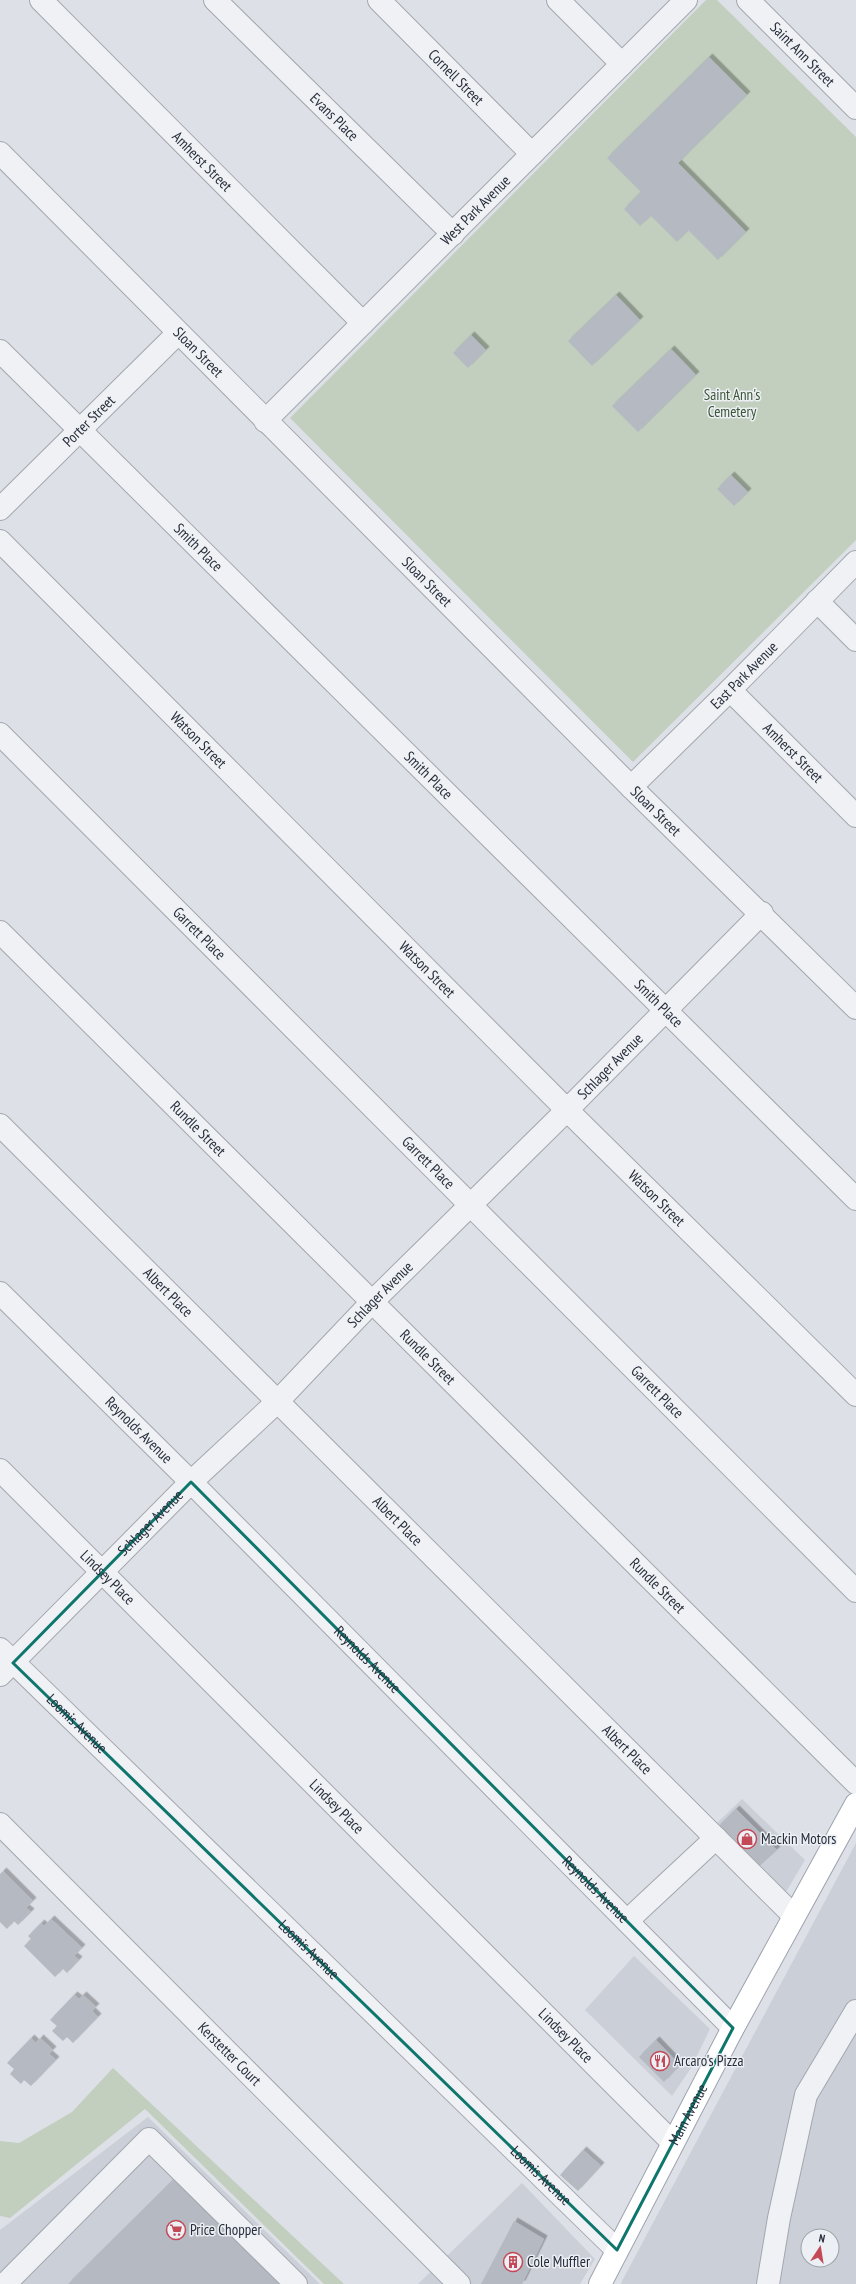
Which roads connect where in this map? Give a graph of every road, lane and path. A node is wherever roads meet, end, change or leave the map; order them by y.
1 (41, 0) edge
2 (216, 0) edge
3 (379, 0) edge
4 (558, 0) edge
5 (686, 0) edge
6 (748, 0) edge
7 (622, 64) junction
8 (856, 108) edge
9 (0, 153) edge
10 (532, 154) junction
11 (452, 234) junction
12 (363, 323) junction
13 (178, 333) junction
14 (0, 351) edge
15 (265, 421) junction
16 (80, 431) junction
17 (0, 509) edge
18 (0, 541) edge
19 (856, 562) edge
20 (817, 601) junction
21 (856, 640) edge
22 (730, 690) junction
23 (0, 734) edge
24 (631, 786) junction
25 (856, 816) edge
26 (762, 913) junction
27 (0, 932) edge
28 (856, 1008) edge
29 (664, 1010) junction
30 (567, 1110) junction
31 (0, 1125) edge
32 (856, 1199) edge
33 (470, 1205) junction
34 (0, 1293) edge
35 (374, 1301) junction
36 (856, 1395) edge
37 (277, 1402) junction
38 (0, 1470) edge
39 (191, 1482) junction
40 (102, 1574) junction
41 (856, 1591) edge
42 (4, 1663) edge
43 (856, 1782) edge
44 (856, 1804) edge
45 (0, 1824) edge
46 (716, 1838) junction
47 (794, 1916) junction
48 (627, 1921) junction
49 (856, 2011) edge
50 (733, 2028) junction
51 (673, 2143) junction
52 (617, 2250) junction
53 (5, 2284) edge
54 (296, 2284) edge
55 (460, 2284) edge
56 (600, 2284) edge
57 (768, 2284) edge

1 - 12 street, Amherst Street
2 - 11 street, Evans Place
3 - 10 street, Cornell Street
4 - 7 street
5 - 7 street, West Park Avenue
6 - 8 street, Saint Ann Street
7 - 10 street, West Park Avenue
9 - 13 street, Sloan Street
10 - 11 street, West Park Avenue
11 - 12 street, West Park Avenue
12 - 15 street, West Park Avenue
13 - 15 street, Sloan Street
13 - 16 street, Porter Street
14 - 16 street, Smith Place
15 - 24 street, Sloan Street
16 - 17 street, Porter Street
16 - 29 street, Smith Place
18 - 30 street, Watson Street
19 - 20 street, East Park Avenue
20 - 21 street
20 - 22 street, East Park Avenue
22 - 24 street, East Park Avenue
22 - 25 street, Amherst Street
23 - 33 street, Garrett Place
24 - 26 street, Sloan Street
26 - 28 street, Sloan Street
26 - 29 street, Schlager Avenue
27 - 35 street, Rundle Street
29 - 30 street, Schlager Avenue
29 - 32 street, Smith Place
30 - 33 street, Schlager Avenue
30 - 36 street, Watson Street
31 - 37 street, Albert Place
33 - 35 street, Schlager Avenue
33 - 41 street, Garrett Place
34 - 39 street, Reynolds Avenue
35 - 37 street, Schlager Avenue
35 - 43 street, Rundle Street
37 - 39 street, Schlager Avenue
37 - 46 street, Albert Place
38 - 40 street, Lindsey Place
39 - 40 street, Schlager Avenue
39 - 48 street, Reynolds Avenue
40 - 42 street, Schlager Avenue
40 - 51 street, Lindsey Place
42 - 52 street, Loomis Avenue
44 - 47 main road, Main Avenue
45 - 55 street, Kerstetter Court
46 - 47 street, Albert Place
46 - 48 street
47 - 50 main road, Main Avenue
48 - 50 street, Reynolds Avenue
49 - 57 street
50 - 51 main road, Main Avenue
51 - 52 main road, Main Avenue
52 - 56 main road, Main Avenue
53 - 54 street

